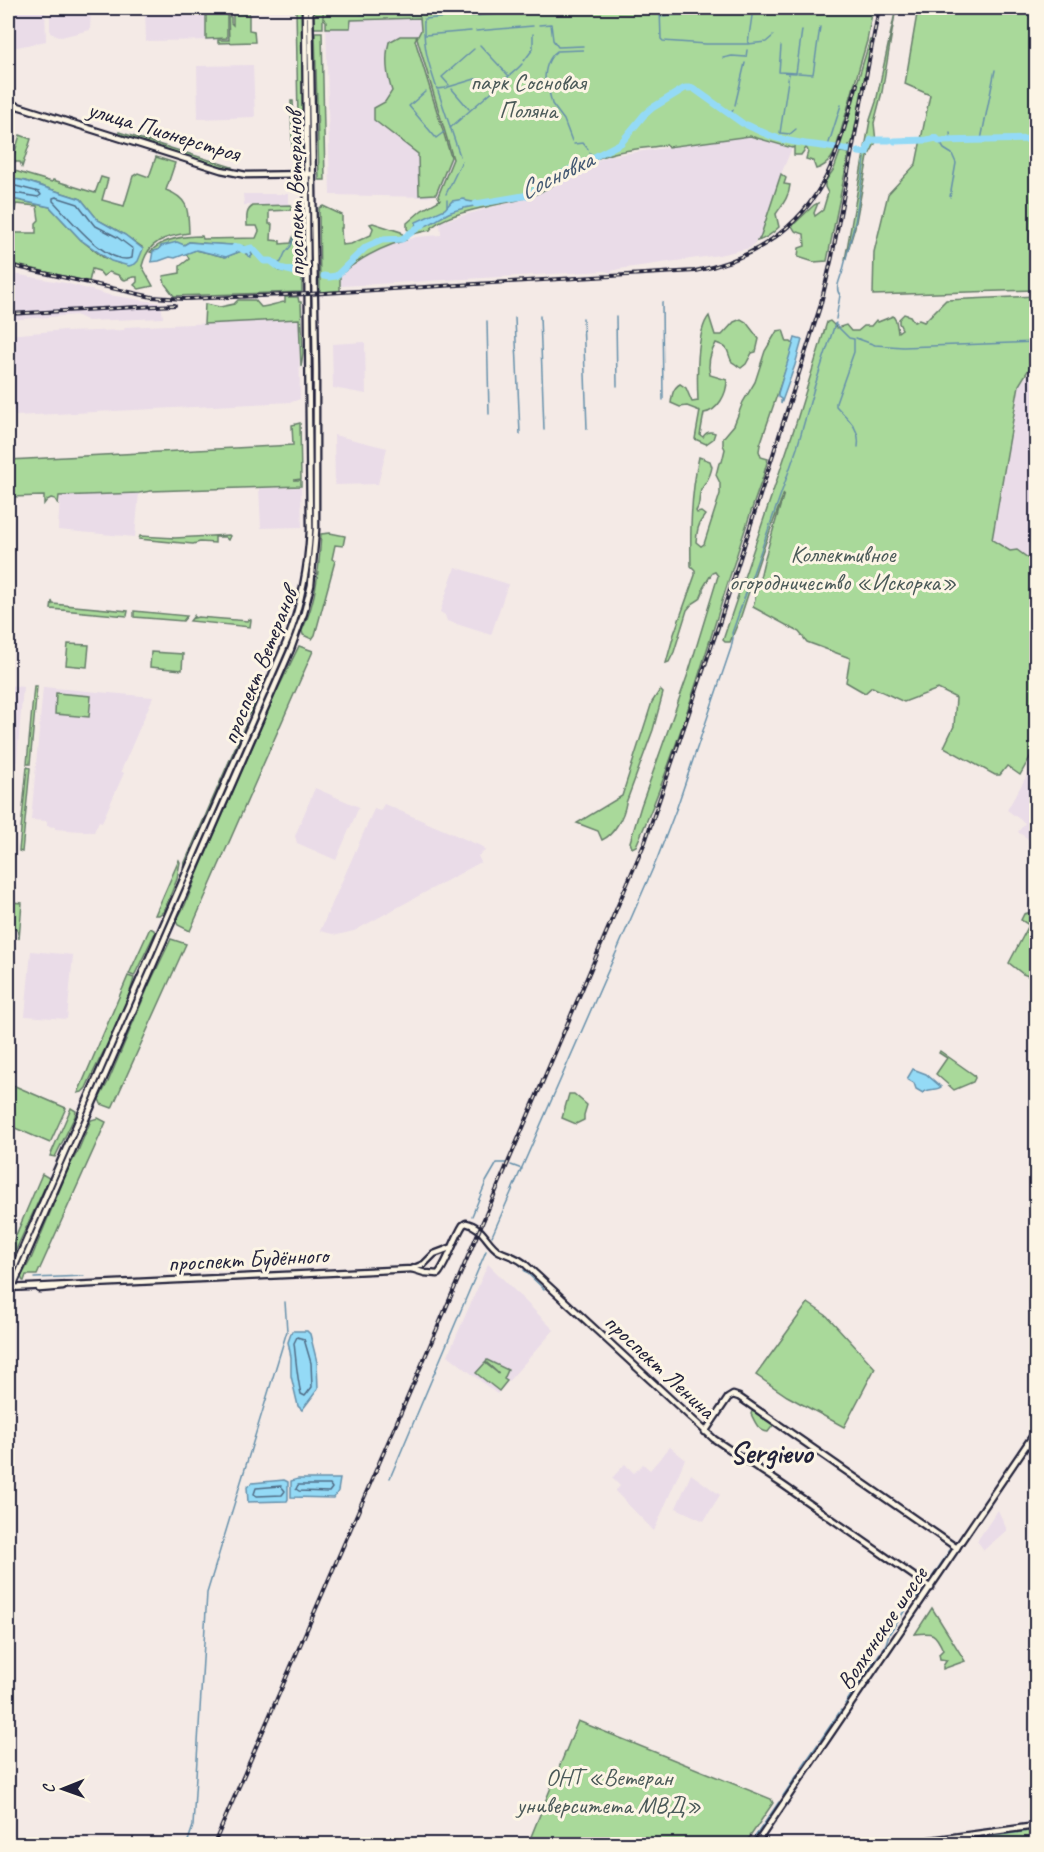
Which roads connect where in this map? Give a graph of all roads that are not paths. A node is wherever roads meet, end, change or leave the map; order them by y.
1 (305, 8) edge
2 (310, 8) edge
3 (8, 103) edge
4 (307, 174) junction
5 (314, 174) junction
6 (450, 1248) junction
7 (439, 1253) junction
8 (428, 1261) junction
9 (446, 1261) junction
10 (412, 1269) junction
11 (431, 1274) junction
12 (17, 1275) junction
13 (8, 1282) edge
14 (87, 1285) junction
15 (26, 1286) junction
16 (10, 1289) edge
17 (1036, 1431) edge
18 (705, 1432) junction
19 (957, 1548) junction
20 (931, 1588) junction
21 (1036, 1826) edge
22 (756, 1845) edge
23 (901, 1845) edge

1 - 4 main road, проспект Ветеранов
2 - 5 main road, проспект Ветеранов
3 - 4 main road, улица Пионерстроя
4 - 5 main road, улица Пионерстроя
4 - 13 main road, проспект Ветеранов
5 - 12 main road, проспект Ветеранов
6 - 7 main road
6 - 9 main road
6 - 18 main road, проспект Ленина
7 - 8 main road
7 - 9 main road
8 - 10 main road, проспект Будённого
8 - 11 main road
9 - 11 main road
10 - 11 main road, проспект Будённого
10 - 14 main road, проспект Будённого
12 - 15 main road
12 - 16 main road, проспект Ветеранов
14 - 15 main road, проспект Будённого
14 - 16 main road, проспект Будённого
15 - 16 main road, проспект Будённого
17 - 19 main road, Волхонское шоссе
18 - 19 main road
18 - 20 main road, проспект Ленина
19 - 20 main road, Волхонское шоссе
20 - 22 main road, Волхонское шоссе
21 - 23 main road

